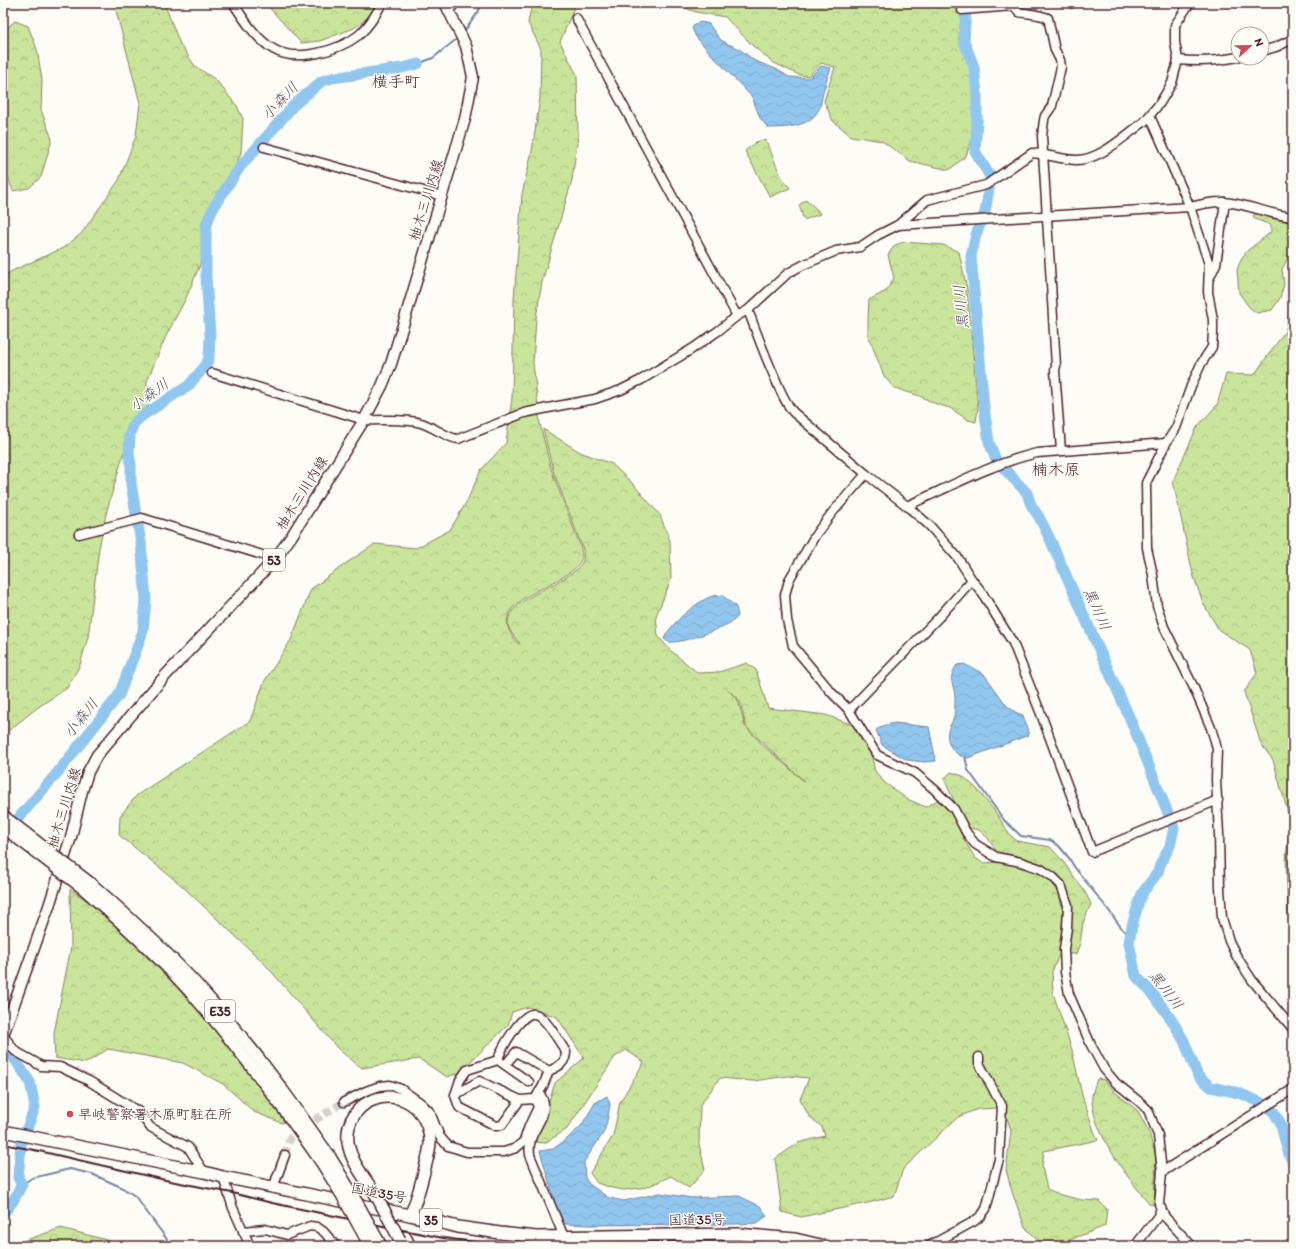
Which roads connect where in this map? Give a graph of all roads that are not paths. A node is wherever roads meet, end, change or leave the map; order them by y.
1 (233, 3) edge
2 (382, 3) edge
3 (456, 3) edge
4 (1190, 3) edge
5 (449, 10) edge
6 (962, 10) dead end
7 (576, 18) dead end
8 (1293, 39) edge
9 (1270, 49) edge
10 (1230, 58) edge
11 (1178, 60) junction
12 (1150, 116) junction
13 (264, 148) dead end
14 (1044, 155) junction
15 (442, 196) junction
16 (1225, 202) junction
17 (1190, 207) junction
18 (1047, 216) junction
19 (1293, 217) edge
20 (898, 225) junction
21 (1208, 281) junction
22 (748, 310) junction
23 (737, 316) junction
24 (212, 373) dead end
25 (364, 420) junction
26 (1166, 444) junction
27 (1061, 451) junction
28 (866, 474) junction
29 (907, 506) junction
30 (79, 534) dead end
31 (275, 559) junction
32 (972, 580) junction
33 (849, 710) junction
34 (1218, 800) junction
35 (3, 816) edge
36 (3, 827) edge
37 (87, 886) junction
38 (1293, 1029) edge
39 (3, 1035) edge
40 (979, 1057) dead end
41 (502, 1062) junction
42 (549, 1071) junction
43 (529, 1082) dead end
44 (1293, 1089) edge
45 (455, 1095) junction
46 (537, 1096) junction
47 (520, 1100) junction
48 (344, 1102) tunnel mouth
49 (3, 1131) edge
50 (285, 1155) tunnel mouth
51 (326, 1160) junction
52 (204, 1172) junction
53 (1162, 1172) junction
54 (223, 1177) junction
55 (273, 1188) junction
56 (1161, 1208) junction
57 (410, 1215) junction
58 (243, 1231) junction
59 (564, 1237) junction
60 (405, 1242) edge
61 (250, 1246) edge
62 (336, 1246) edge
63 (370, 1246) edge
64 (381, 1246) edge
65 (825, 1246) edge
66 (929, 1246) edge
67 (1135, 1246) edge
68 (1192, 1246) edge

1 - 2 street
3 - 5 street
4 - 11 street
5 - 15 main road, 柚木三川内線 / 53
6 - 14 street
7 - 23 street
8 - 9 street
10 - 11 street
11 - 12 street
12 - 14 street
12 - 17 street
13 - 15 street
14 - 18 street
14 - 20 street
15 - 25 main road, 柚木三川内線 / 53
16 - 17 street
16 - 19 street
16 - 21 street
17 - 18 street
17 - 21 street
18 - 20 street
18 - 27 street
20 - 22 street
21 - 26 street
22 - 23 street
22 - 28 street
23 - 25 street
24 - 25 street
25 - 31 main road, 柚木三川内線 / 53
26 - 27 street
26 - 34 street
27 - 29 street
28 - 29 street
28 - 33 street
29 - 32 street
30 - 31 street
31 - 39 main road, 柚木三川内線 / 53
32 - 33 street
32 - 34 street
33 - 53 street
34 - 38 street
35 - 37 highway, E35, bridge
36 - 37 highway, E35, bridge
37 - 51 highway, E35
39 - 52 street
40 - 66 street
41 - 42 street
41 - 42 street
41 - 43 street
41 - 45 street
42 - 46 street
44 - 53 street
45 - 47 street
45 - 47 street
46 - 47 street
46 - 48 street
46 - 59 street
49 - 52 highway, 国道35号 / 35
50 - 55 street
51 - 63 highway, E35, bridge
51 - 64 highway, E35, bridge
52 - 54 highway, 国道35号 / 35
53 - 56 street
54 - 55 highway, 国道35号 / 35
54 - 58 street
55 - 57 highway, 国道35号 / 35
56 - 67 street
56 - 68 street
57 - 59 highway, 国道35号 / 35
57 - 60 highway, bridge
58 - 61 street
58 - 62 street
59 - 65 highway, 国道35号 / 35

